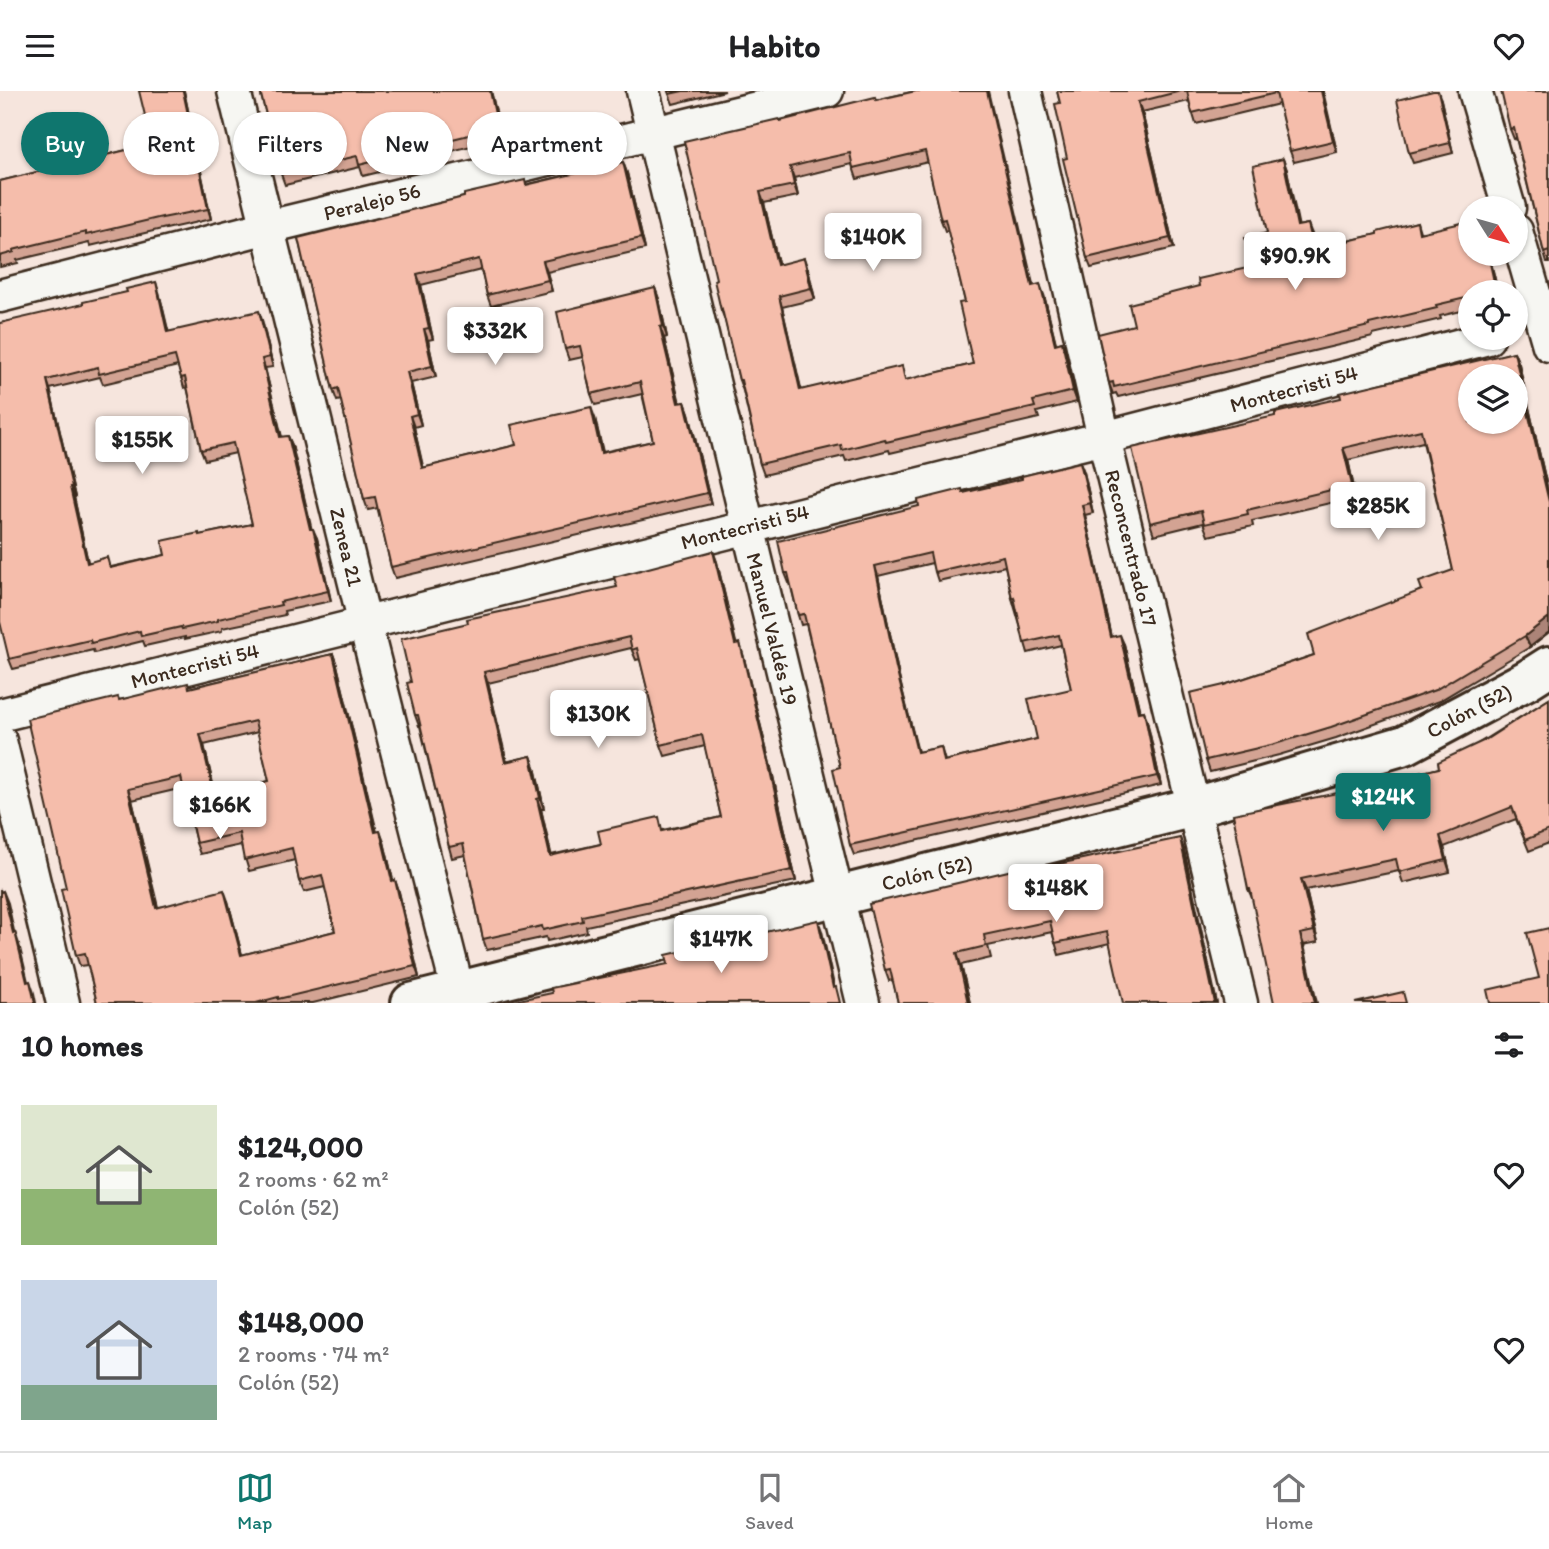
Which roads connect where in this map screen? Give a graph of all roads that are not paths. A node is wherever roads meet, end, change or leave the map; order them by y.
1 (234, 91) edge
2 (643, 91) edge
3 (827, 91) edge
4 (1026, 91) edge
5 (1475, 91) edge
6 (653, 134) junction
7 (1506, 196) edge
8 (268, 227) junction
9 (1524, 266) edge
10 (0, 296) edge
11 (1539, 330) edge
12 (1458, 346) edge
13 (1104, 438) junction
14 (747, 527) junction
15 (365, 624) junction
16 (1549, 666) edge
17 (0, 715) edge
18 (0, 741) edge
19 (1194, 807) junction
20 (837, 895) junction
21 (460, 997) edge
22 (63, 1003) edge
23 (411, 1003) edge
24 (863, 1003) edge
25 (1241, 1003) edge

1 - 8 street, Zenea 21
2 - 6 street, Manuel Valdés 19
3 - 6 street, Peralejo 56
4 - 13 street, Reconcentrado 17
5 - 7 street
6 - 8 street, Peralejo 56
6 - 14 street, Manuel Valdés 19
8 - 10 street, Peralejo 56
8 - 15 street, Zenea 21
9 - 11 street
12 - 13 street, Montecristi 54
13 - 14 street, Montecristi 54
13 - 19 street, Reconcentrado 17
14 - 15 street, Montecristi 54
14 - 20 street, Manuel Valdés 19
15 - 17 street, Montecristi 54
15 - 21 street, Zenea 21
16 - 19 main road, Colón (52)
18 - 22 street
19 - 20 main road, Colón (52)
19 - 25 street, Reconcentrado 17
20 - 21 main road, Colón (52)
20 - 24 street, Manuel Valdés 19
21 - 23 main road, Colón (52)

